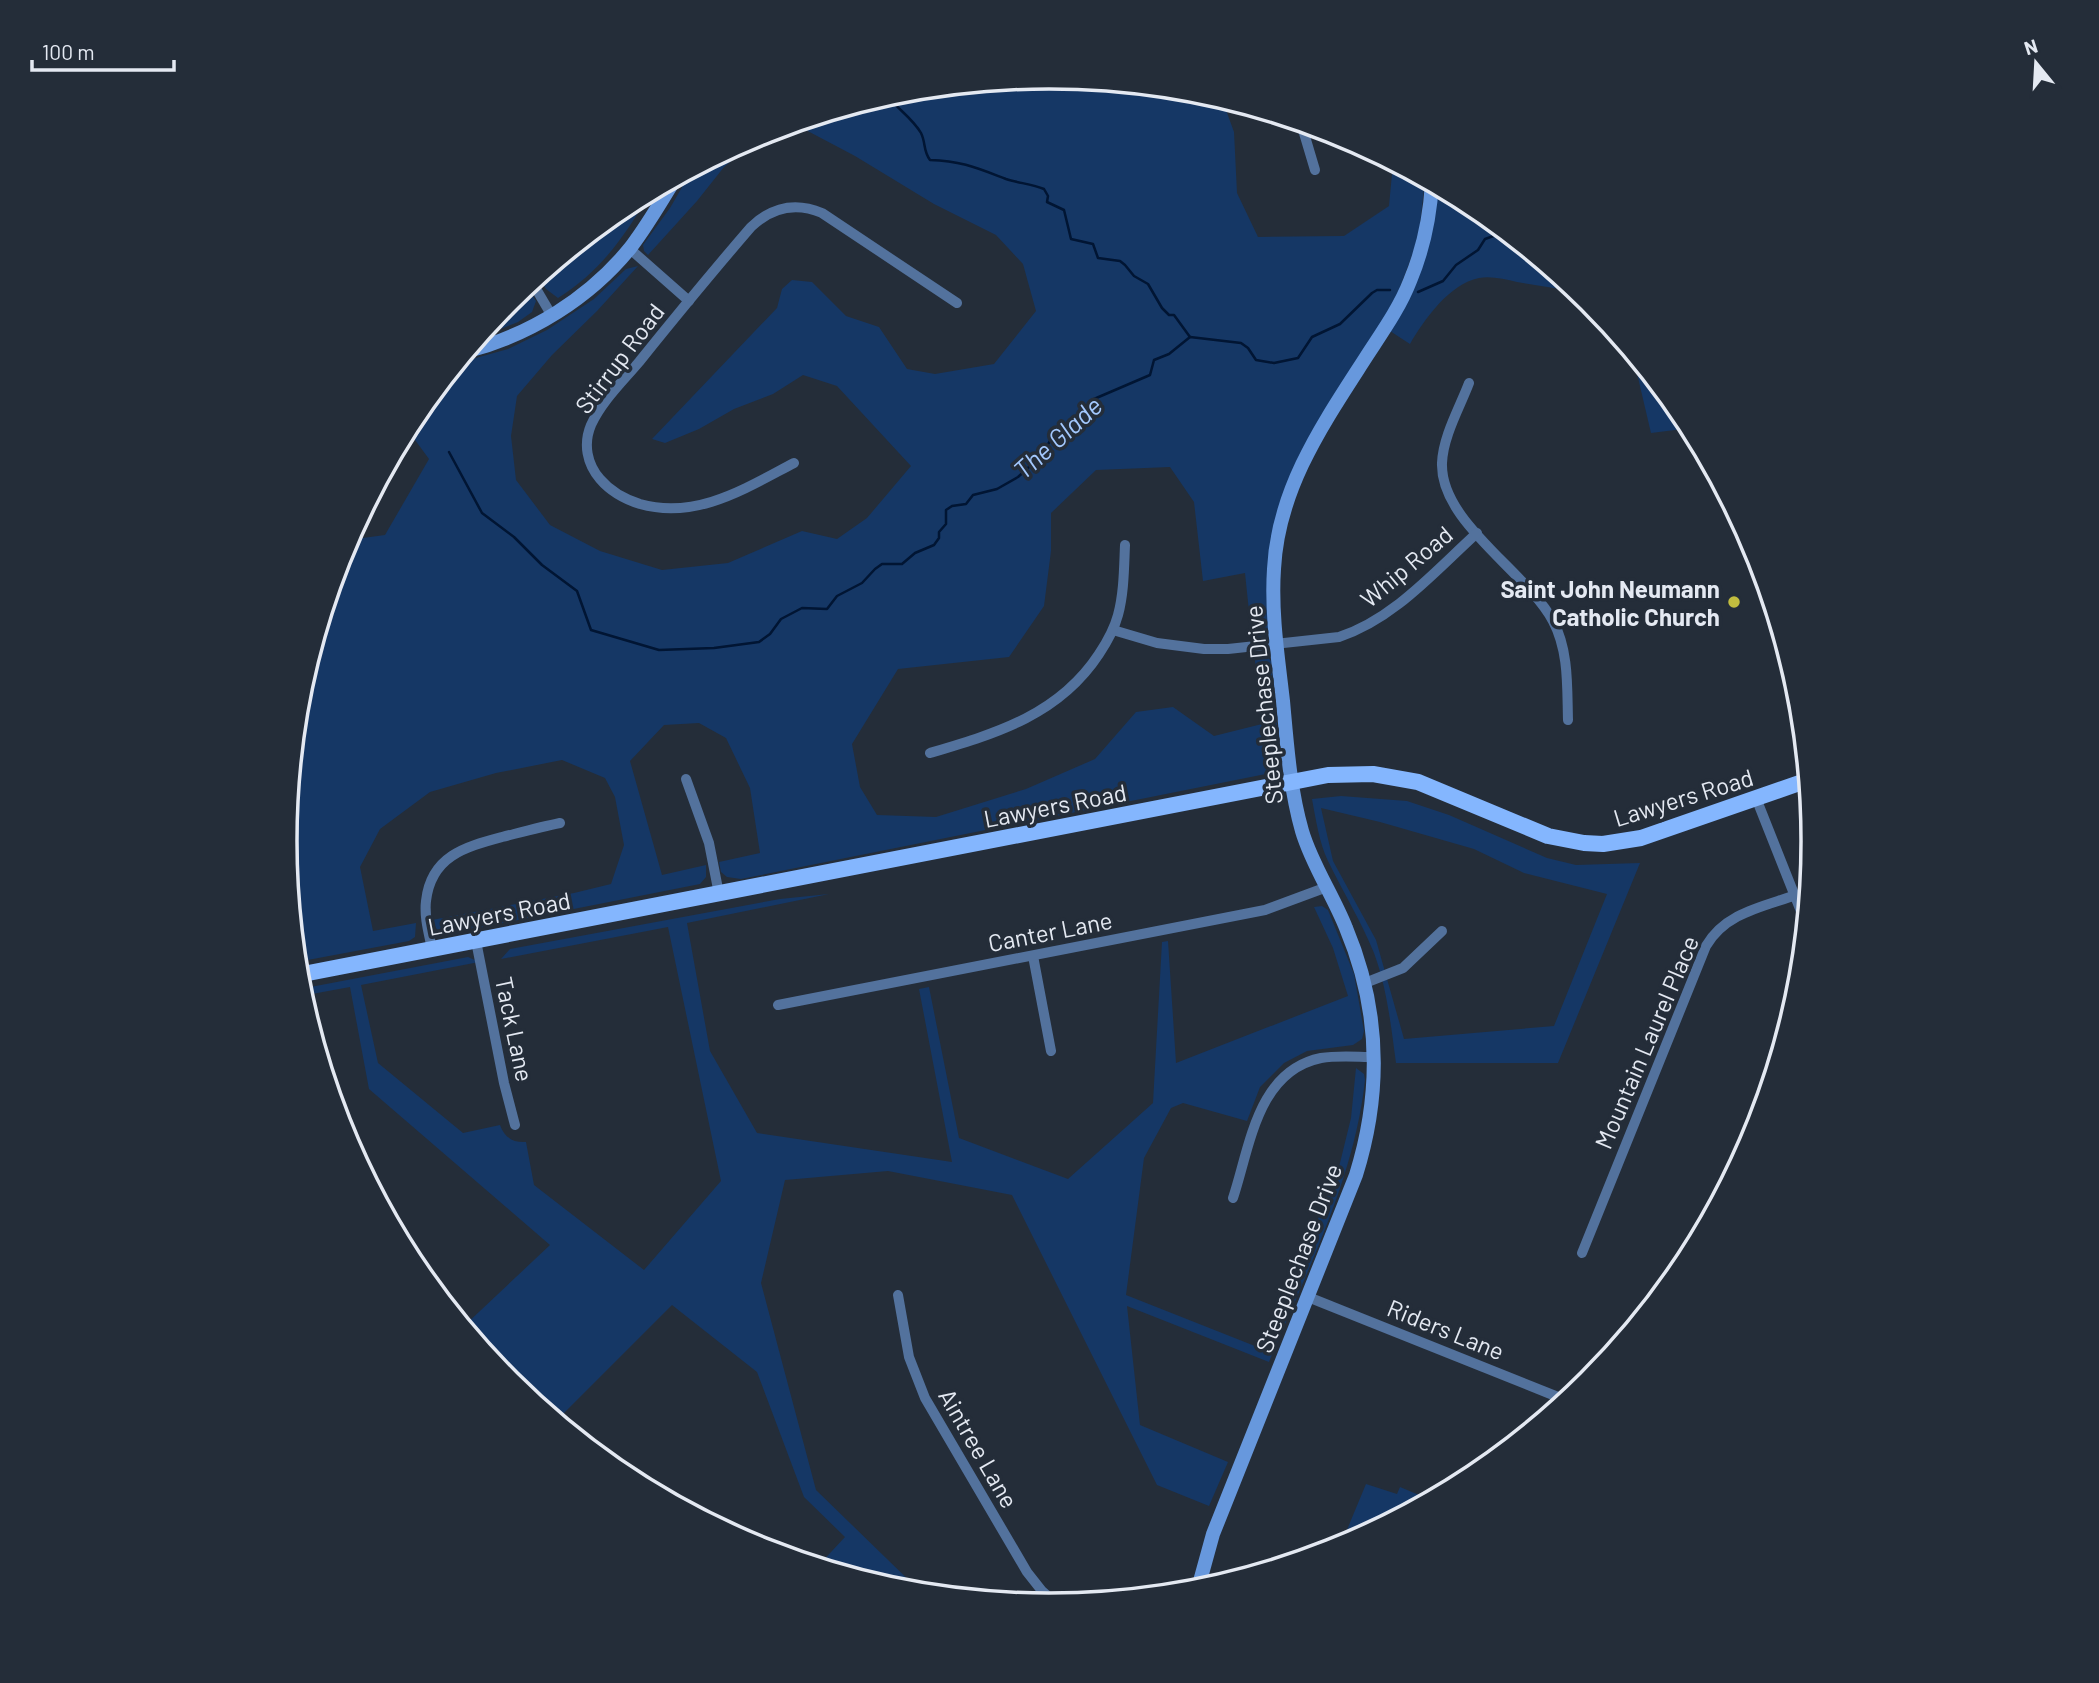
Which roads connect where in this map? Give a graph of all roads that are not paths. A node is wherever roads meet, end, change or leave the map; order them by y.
1 (1304, 134) edge
2 (1315, 170) dead end
3 (1431, 193) edge
4 (664, 196) edge
5 (629, 249) junction
6 (538, 292) edge
7 (688, 301) junction
8 (957, 303) dead end
9 (552, 316) junction
10 (484, 346) edge
11 (1469, 383) dead end
12 (794, 463) dead end
13 (1477, 533) junction
14 (1125, 545) dead end
15 (1113, 630) junction
16 (1276, 643) junction
17 (1568, 720) dead end
18 (930, 752) dead end
19 (687, 779) dead end
20 (1291, 782) junction
21 (1799, 783) edge
22 (1756, 799) junction
23 (560, 822) dead end
24 (1327, 887) junction
25 (719, 894) junction
26 (1796, 895) junction
27 (1799, 903) edge
28 (1442, 931) dead end
29 (475, 941) junction
30 (432, 949) junction
31 (1033, 956) junction
32 (309, 973) edge
33 (1365, 983) junction
34 (778, 1005) dead end
35 (1051, 1051) dead end
36 (1375, 1057) junction
37 (515, 1125) dead end
38 (1233, 1198) dead end
39 (1582, 1253) dead end
40 (898, 1296) dead end
41 (1308, 1297) junction
42 (1556, 1397) edge
43 (1201, 1578) edge
44 (1045, 1594) edge

1 - 2 street
3 - 16 street, Steeplechase Drive
4 - 5 street
5 - 7 street, Stirrup Road
5 - 9 street
6 - 9 street
7 - 8 street, Stirrup Road
7 - 12 street, Stirrup Road
9 - 10 street
11 - 13 street
13 - 16 street, Whip Road
13 - 17 street
14 - 15 street
15 - 16 street, Whip Road
15 - 18 street
16 - 20 street, Steeplechase Drive
19 - 25 street
20 - 22 main road, Lawyers Road
20 - 24 street, Steeplechase Drive
20 - 25 main road, Lawyers Road
21 - 22 main road, Lawyers Road
22 - 26 street
23 - 30 street
24 - 31 street, Canter Lane
24 - 33 street, Steeplechase Drive
25 - 29 main road, Lawyers Road
26 - 27 street
26 - 39 street, Mountain Laurel Place
28 - 33 street
29 - 30 main road, Lawyers Road
29 - 37 street, Tack Lane
30 - 32 main road, Lawyers Road
31 - 34 street, Canter Lane
31 - 35 street
33 - 36 street, Steeplechase Drive
36 - 38 street
36 - 41 street, Steeplechase Drive
40 - 44 street, Aintree Lane
41 - 42 street, Riders Lane
41 - 43 street, Steeplechase Drive

